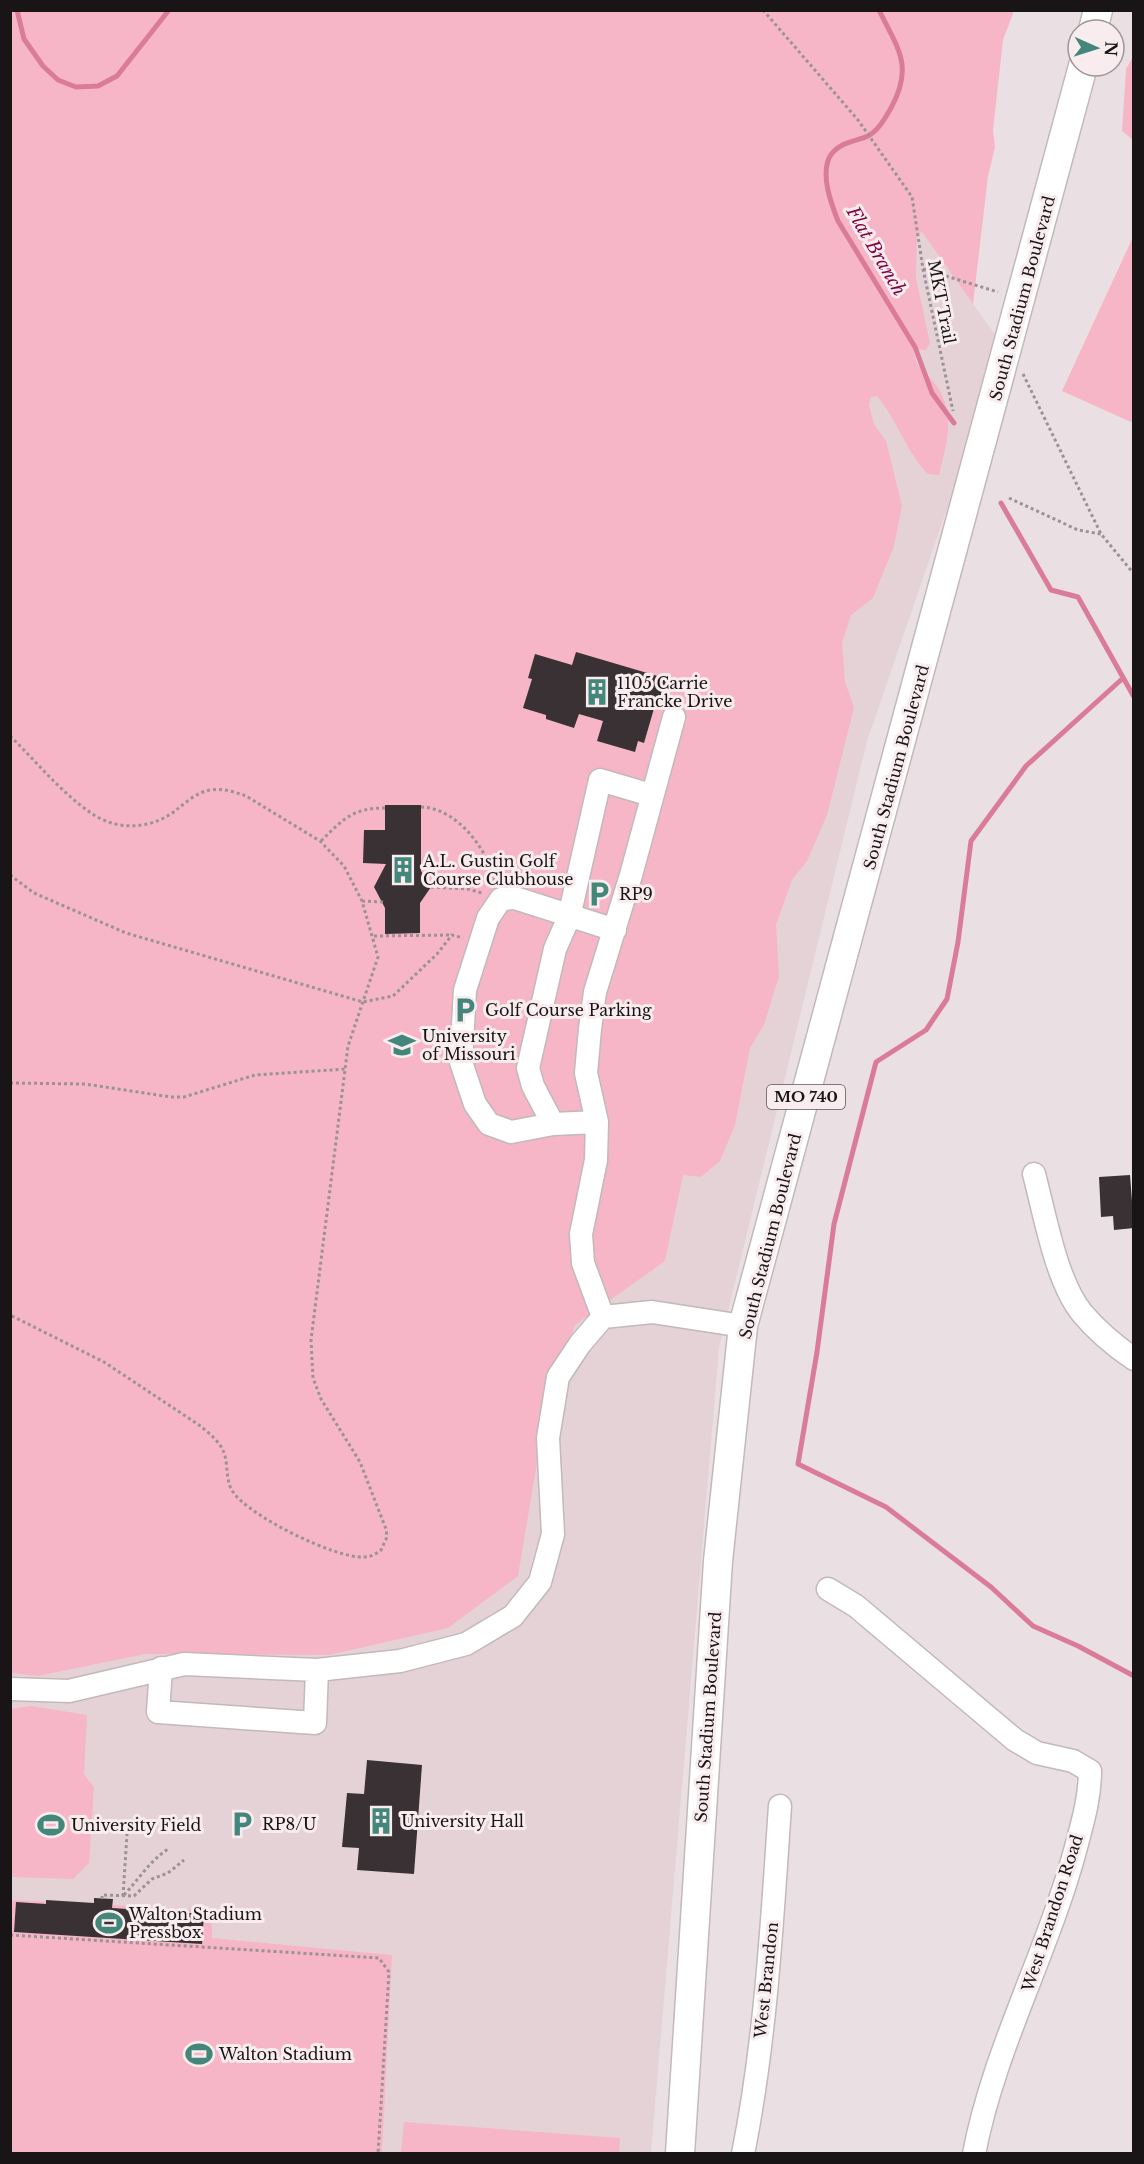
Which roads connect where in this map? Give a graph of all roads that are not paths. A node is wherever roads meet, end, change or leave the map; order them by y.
1 (1080, 78) edge
2 (674, 717) dead end
3 (651, 795) junction
4 (569, 917) junction
5 (615, 930) junction
6 (597, 1122) junction
7 (553, 1124) junction
8 (1034, 1174) dead end
9 (603, 1317) junction
10 (743, 1326) junction
11 (1134, 1359) edge
12 (828, 1589) dead end
13 (161, 1668) junction
14 (317, 1670) junction
15 (10, 1689) edge
16 (780, 1806) dead end
17 (680, 2154) edge
18 (743, 2154) edge
19 (974, 2154) edge

1 - 10 main road, South Stadium Boulevard / MO 740
2 - 3 street
3 - 4 street
3 - 5 street
4 - 5 street
4 - 7 street
4 - 7 street
5 - 6 street
6 - 7 street
6 - 9 street
8 - 11 street
9 - 10 street
9 - 14 street
10 - 17 main road, South Stadium Boulevard / MO 740
12 - 19 street, West Brandon Road
13 - 14 street
13 - 14 street
13 - 15 street
16 - 18 street, West Brandon

